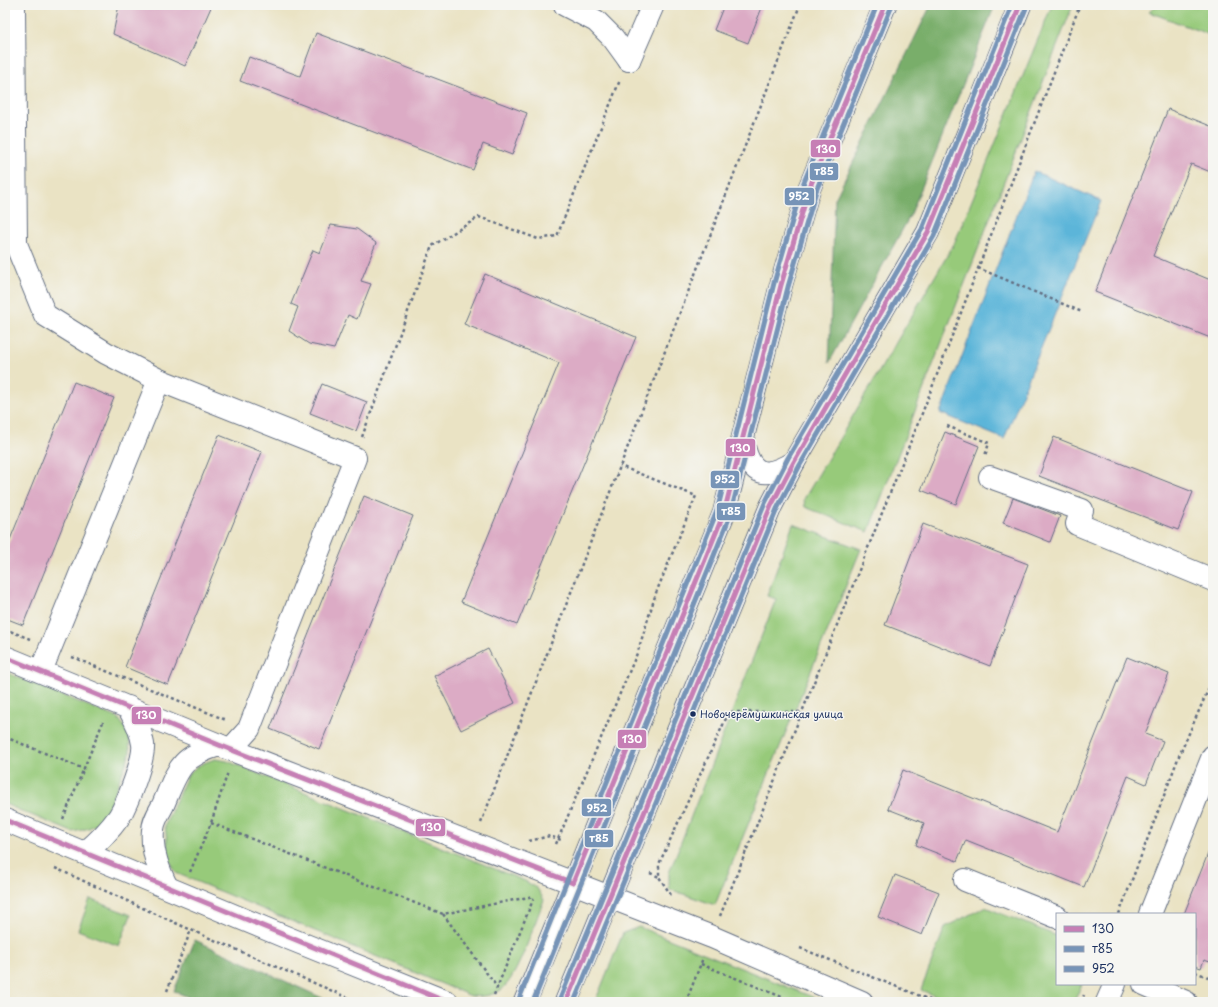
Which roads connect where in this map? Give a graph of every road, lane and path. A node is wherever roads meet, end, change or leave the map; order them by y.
1 (14, 5) edge
2 (565, 5) edge
3 (652, 5) edge
4 (800, 5) edge
5 (885, 5) edge
6 (1020, 5) edge
7 (1080, 5) edge
8 (600, 13) edge
9 (629, 60) junction
10 (978, 268) junction
11 (1082, 312) dead end
12 (159, 380) junction
13 (947, 426) dead end
14 (743, 443) junction
15 (355, 458) junction
16 (794, 462) junction
17 (620, 466) junction
18 (990, 476) joint
19 (1213, 580) edge
20 (5, 629) edge
21 (50, 648) junction
22 (5, 657) edge
23 (41, 672) junction
24 (1213, 679) edge
25 (128, 707) junction
26 (801, 712) junction
27 (107, 716) dead end
28 (249, 729) junction
29 (5, 737) edge
30 (226, 754) junction
31 (1213, 756) edge
32 (84, 769) junction
33 (1208, 787) edge
34 (5, 820) edge
35 (62, 822) dead end
36 (211, 823) junction
37 (480, 825) dead end
38 (560, 840) junction
39 (522, 843) dead end
40 (556, 844) dead end
41 (86, 853) junction
42 (52, 866) dead end
43 (650, 873) dead end
44 (189, 874) dead end
45 (659, 877) junction
46 (965, 880) dead end
47 (573, 883) junction
48 (166, 887) junction
49 (536, 892) dead end
50 (534, 896) junction
51 (608, 897) junction
52 (678, 898) dead end
53 (713, 913) dead end
54 (1119, 913) edge
55 (1150, 913) edge
56 (443, 914) junction
57 (720, 916) junction
58 (1056, 917) edge
59 (728, 919) dead end
60 (191, 930) junction
61 (794, 946) dead end
62 (706, 952) dead end
63 (701, 964) junction
64 (1196, 972) edge
65 (1213, 979) edge
66 (1115, 985) edge
67 (1146, 985) edge
68 (497, 987) junction
69 (167, 991) dead end
70 (494, 995) dead end
71 (1181, 1001) edge
72 (358, 1002) edge
73 (447, 1002) edge
74 (525, 1002) edge
75 (566, 1002) edge
76 (686, 1002) edge
77 (784, 1002) edge
78 (862, 1002) edge
79 (935, 1002) edge
80 (1107, 1002) edge

1 - 12 main road
2 - 8 main road
3 - 9 main road
4 - 17 path
5 - 14 main road
6 - 16 main road
7 - 10 path
8 - 9 main road
9 - 15 path
10 - 11 path
10 - 26 path
12 - 15 main road
12 - 21 main road
13 - 18 path
14 - 16 main road
14 - 47 main road
15 - 28 main road
16 - 51 main road
17 - 37 path
17 - 38 path
18 - 19 main road
20 - 21 path
21 - 23 main road
21 - 28 path
22 - 23 main road
23 - 25 main road
24 - 54 path
25 - 30 main road
25 - 41 main road
26 - 45 path
26 - 57 path
27 - 32 path
28 - 30 main road
29 - 32 path
30 - 36 path
30 - 47 main road
30 - 48 main road
31 - 33 main road
32 - 35 path
33 - 55 main road
34 - 41 main road
36 - 44 path
36 - 56 path
38 - 39 path
38 - 40 path
41 - 48 main road
42 - 60 path
43 - 45 path
45 - 52 path
46 - 58 main road
47 - 51 main road
47 - 74 main road
48 - 73 main road
49 - 50 path
50 - 56 path
50 - 68 path
51 - 75 main road
51 - 78 main road
53 - 57 path
56 - 68 path
57 - 59 path
60 - 69 path
60 - 72 path
61 - 79 path
62 - 63 path
63 - 76 path
63 - 77 path
64 - 65 path
66 - 80 main road
67 - 71 main road
68 - 70 path

